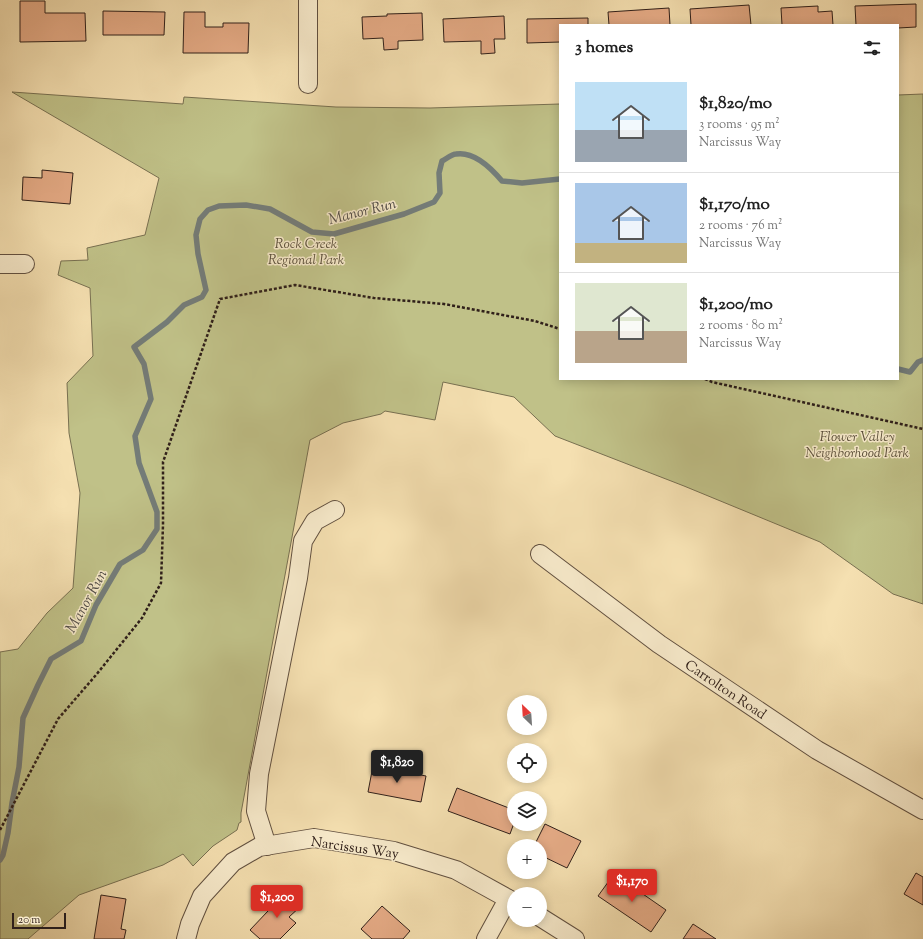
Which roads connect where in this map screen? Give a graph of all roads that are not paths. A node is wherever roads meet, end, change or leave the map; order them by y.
1 (308, 0) edge
2 (308, 84) dead end
3 (0, 264) edge
4 (25, 264) dead end
5 (335, 510) dead end
6 (540, 554) dead end
7 (923, 810) edge
8 (267, 846) junction
9 (507, 899) edge
10 (507, 907) edge
11 (547, 922) edge
12 (186, 939) edge
13 (486, 939) edge
14 (575, 939) edge

1 - 2 street
3 - 4 street
5 - 8 street
6 - 7 street, Carrolton Road
8 - 9 street, Narcissus Way
8 - 12 street, Narcissus Way
10 - 13 street
11 - 14 street

